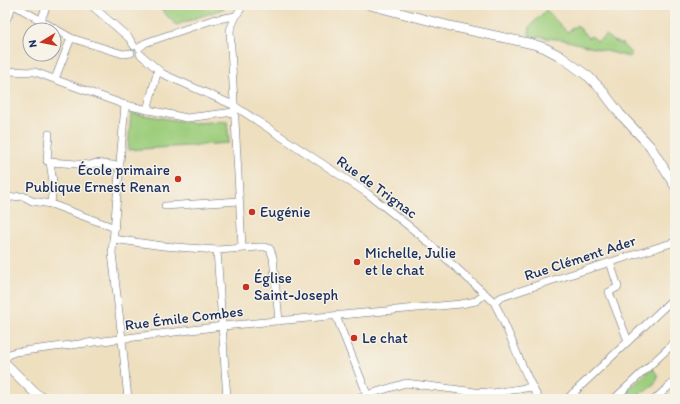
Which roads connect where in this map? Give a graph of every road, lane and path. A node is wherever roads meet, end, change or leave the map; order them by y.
1 (13, 5) edge
2 (47, 5) edge
3 (91, 5) edge
4 (243, 5) edge
5 (370, 5) edge
6 (236, 16) junction
7 (40, 20) junction
8 (5, 22) edge
9 (71, 38) junction
10 (136, 50) junction
11 (158, 70) junction
12 (5, 71) edge
13 (55, 78) junction
14 (125, 105) junction
15 (233, 109) junction
16 (147, 110) junction
17 (49, 134) dead end
18 (50, 162) junction
19 (120, 166) junction
20 (675, 186) edge
21 (5, 198) edge
22 (239, 201) junction
23 (51, 204) junction
24 (165, 206) dead end
25 (115, 228) junction
26 (114, 239) junction
27 (675, 242) edge
28 (242, 248) junction
29 (217, 250) junction
30 (610, 262) junction
31 (485, 294) junction
32 (675, 297) edge
33 (494, 302) junction
34 (336, 316) junction
35 (279, 321) junction
36 (223, 326) junction
37 (122, 339) junction
38 (628, 341) junction
39 (675, 342) edge
40 (5, 358) edge
41 (5, 363) edge
42 (675, 381) edge
43 (532, 386) junction
44 (468, 391) junction
45 (574, 393) junction
46 (368, 397) edge
47 (44, 399) edge
48 (128, 399) edge
49 (227, 399) edge
50 (353, 399) edge
51 (468, 399) edge
52 (540, 399) edge
53 (567, 399) edge
54 (579, 399) edge
55 (614, 399) edge
56 (655, 399) edge

1 - 7 street
1 - 8 street
2 - 7 street
3 - 10 street, Rue de Trignac
4 - 6 street
5 - 20 main road
6 - 10 street
6 - 15 street
7 - 9 street
9 - 10 street
9 - 13 street
10 - 11 street, Rue de Trignac
11 - 15 street, Rue de Trignac
11 - 16 street
12 - 13 street
13 - 14 street
14 - 16 street
14 - 19 street
15 - 16 street
15 - 22 street
15 - 31 street, Rue de Trignac
17 - 18 street
18 - 19 street
18 - 23 street
19 - 25 street
21 - 23 street
22 - 24 street
22 - 28 street
23 - 25 street
25 - 26 street
26 - 29 street
26 - 37 street
27 - 30 street, Rue Clément Ader
28 - 29 street
28 - 35 street
29 - 36 street
30 - 33 street, Rue Clément Ader
30 - 38 street
31 - 33 street, Rue de Trignac
31 - 34 street, Rue Émile Combes
32 - 38 street
33 - 43 street, Rue de Trignac
34 - 35 street, Rue Émile Combes
34 - 46 street
35 - 36 street, Rue Émile Combes
36 - 37 street, Rue Émile Combes
36 - 49 street
37 - 40 street, Rue Émile Combes
37 - 48 street
38 - 45 street
39 - 55 street
41 - 47 main road
42 - 56 street
43 - 44 street
43 - 52 street, Rue de Trignac
44 - 46 street
44 - 51 street
45 - 53 street
45 - 54 street
46 - 50 street

